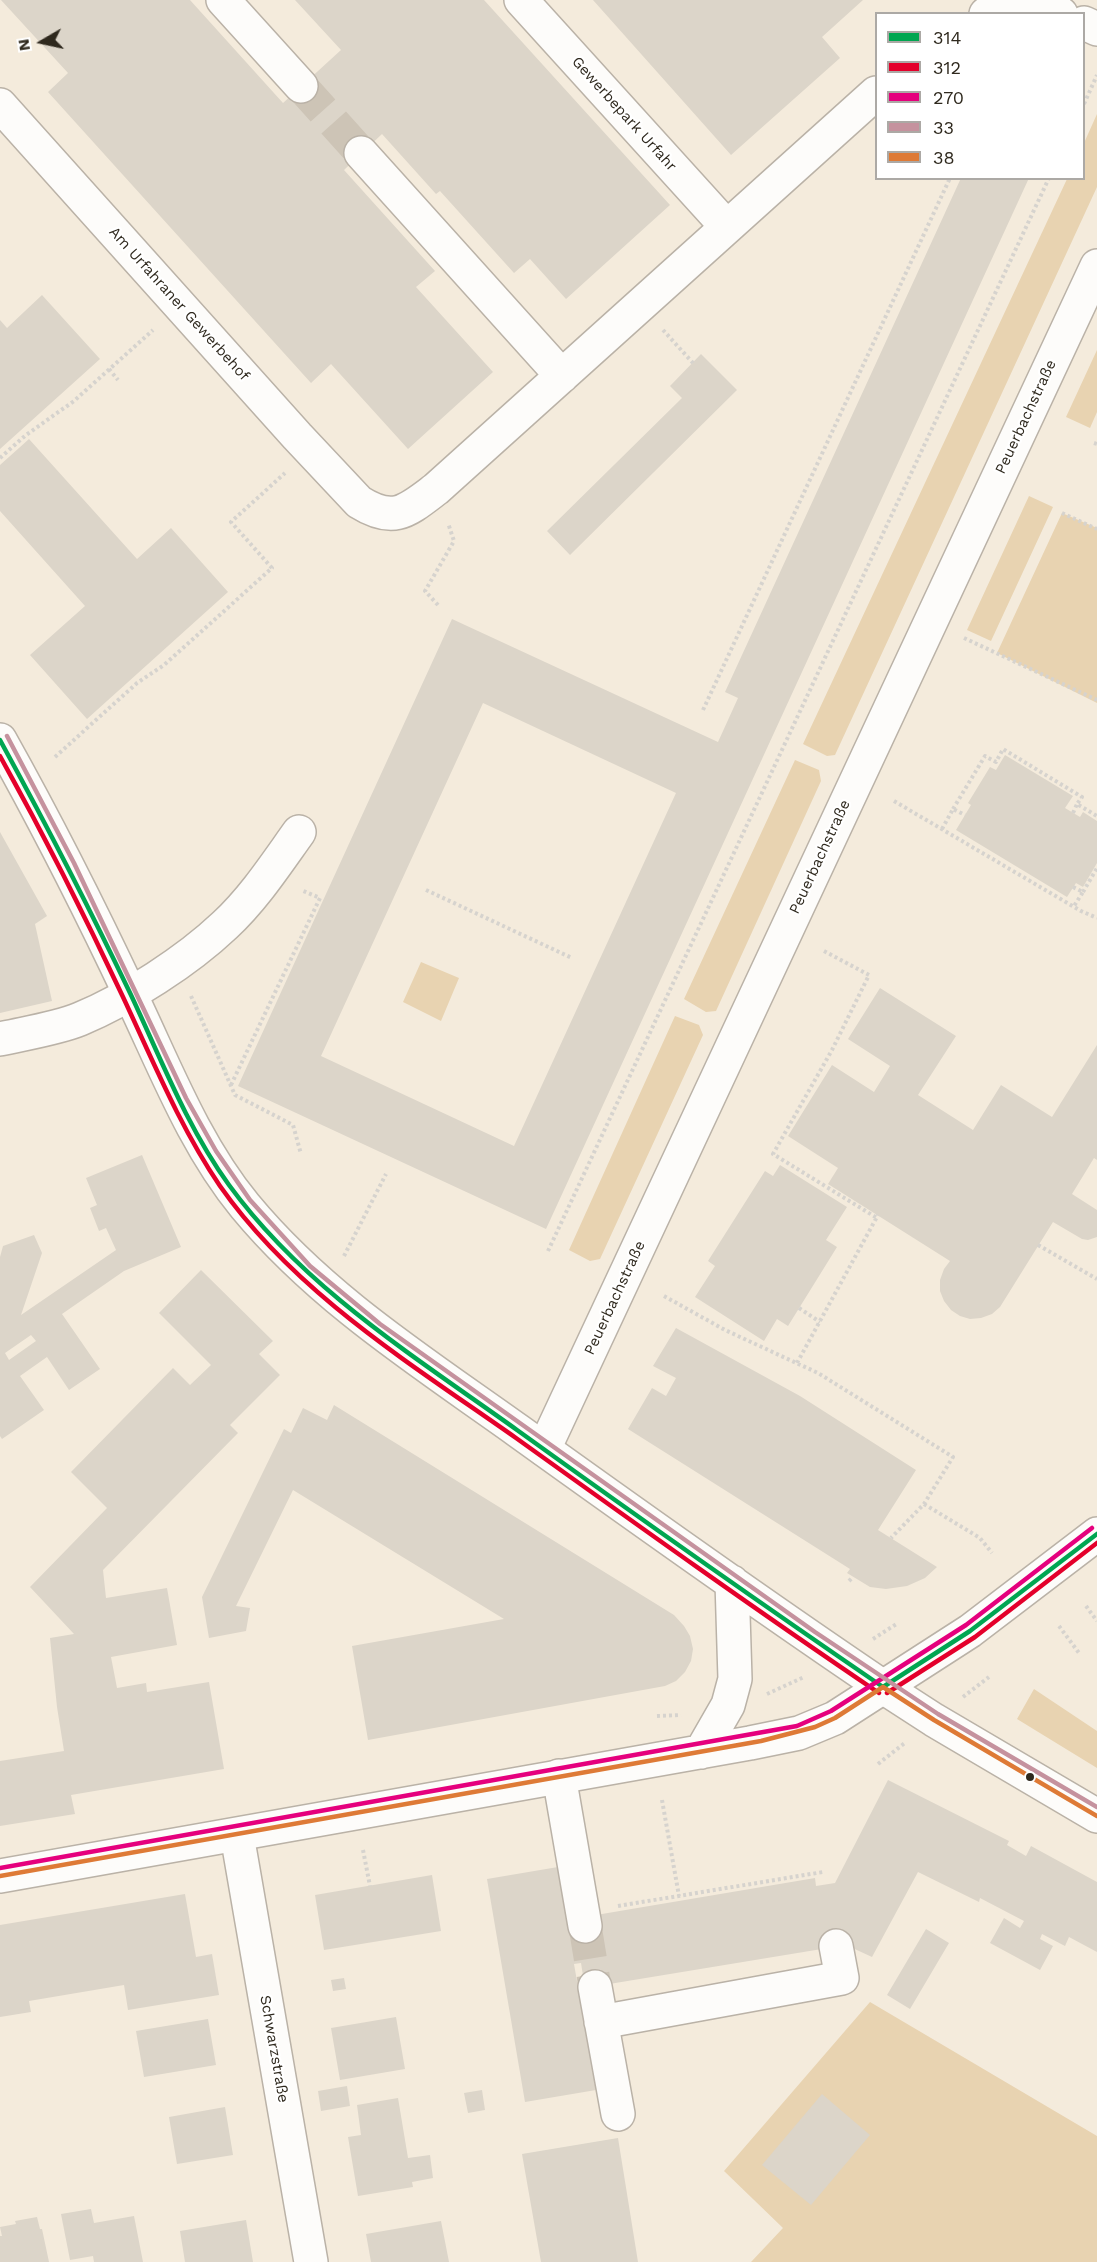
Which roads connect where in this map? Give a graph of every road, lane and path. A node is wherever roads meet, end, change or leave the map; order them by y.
1 (223, 0) edge
2 (521, 0) edge
3 (993, 12) edge
4 (1051, 12) edge
5 (1097, 75) edge
6 (301, 86) tunnel mouth
7 (875, 94) edge
8 (1085, 100) edge
9 (0, 105) edge
10 (361, 153) tunnel mouth
11 (949, 180) edge
12 (1047, 180) edge
13 (727, 227) junction
14 (1097, 266) edge
15 (180, 305) junction
16 (640, 306) junction
17 (693, 363) dead end
18 (109, 369) junction
19 (562, 376) junction
20 (118, 380) dead end
21 (310, 450) junction
22 (0, 458) edge
23 (436, 489) junction
24 (1062, 513) dead end
25 (1097, 529) edge
26 (438, 605) dead end
27 (968, 640) dead end
28 (1097, 700) edge
29 (703, 710) dead end
30 (0, 740) edge
31 (55, 757) dead end
32 (894, 801) dead end
33 (1077, 804) junction
34 (953, 809) junction
35 (1073, 813) dead end
36 (965, 815) dead end
37 (1097, 816) edge
38 (942, 829) junction
39 (298, 832) dead end
40 (1097, 868) edge
41 (1073, 887) dead end
42 (299, 889) dead end
43 (426, 890) dead end
44 (1083, 892) junction
45 (1074, 906) junction
46 (1097, 918) edge
47 (824, 951) dead end
48 (572, 958) dead end
49 (130, 993) junction
50 (192, 999) dead end
51 (0, 1039) edge
52 (231, 1085) junction
53 (301, 1154) dead end
54 (386, 1174) dead end
55 (1038, 1245) dead end
56 (548, 1251) dead end
57 (342, 1260) dead end
58 (1097, 1279) edge
59 (664, 1296) dead end
60 (799, 1308) dead end
61 (820, 1322) junction
62 (797, 1363) junction
63 (544, 1449) junction
64 (924, 1504) junction
65 (1097, 1534) edge
66 (891, 1538) dead end
67 (992, 1553) dead end
68 (732, 1582) junction
69 (1086, 1606) dead end
70 (1097, 1621) edge
71 (898, 1623) dead end
72 (1059, 1626) dead end
73 (1079, 1653) dead end
74 (841, 1659) junction
75 (883, 1687) junction
76 (728, 1705) junction
77 (657, 1716) dead end
78 (701, 1752) junction
79 (558, 1776) junction
80 (662, 1800) dead end
81 (1097, 1816) edge
82 (237, 1835) junction
83 (363, 1851) dead end
84 (823, 1872) dead end
85 (0, 1876) edge
86 (370, 1886) dead end
87 (679, 1896) junction
88 (583, 1919) joint
89 (836, 1946) dead end
90 (595, 1987) tunnel mouth
91 (601, 2022) junction
92 (618, 2114) dead end
93 (311, 2262) edge

1 - 6 street
2 - 13 street, Gewerbepark Urfahr
3 - 4 street
5 - 8 path
7 - 13 street
9 - 15 street, Am Urfahraner Gewerbehof
10 - 19 street
11 - 29 path
12 - 56 path
13 - 16 street
14 - 63 street, Peuerbachstraße
15 - 18 path
15 - 21 street, Am Urfahraner Gewerbehof
16 - 17 path
16 - 19 street
18 - 20 path
18 - 22 path
19 - 23 street
21 - 23 street, Am Urfahraner Gewerbehof
21 - 31 path
23 - 26 path
24 - 25 path
27 - 28 path
30 - 49 street
32 - 38 path
33 - 34 path
33 - 35 path
33 - 37 path
34 - 36 path
34 - 38 path
38 - 45 path
39 - 49 street
40 - 44 path
41 - 44 path
42 - 52 path
43 - 48 path
44 - 45 path
45 - 46 path
47 - 61 path
49 - 51 street
49 - 63 street
50 - 52 path
52 - 53 path
54 - 57 path
55 - 58 path
59 - 62 path
60 - 61 path
61 - 62 path
62 - 64 path
63 - 68 street
64 - 66 path
64 - 67 path
65 - 75 street
68 - 74 street
68 - 76 street
69 - 70 path
71 - 74 path
72 - 73 path
74 - 75 street
74 - 76 path
75 - 78 street
75 - 81 street
76 - 77 path
76 - 78 street
78 - 79 street
79 - 82 street
79 - 88 street
80 - 87 path
82 - 85 street
82 - 93 street, Schwarzstraße
83 - 86 path
84 - 87 path
87 - 88 path
89 - 91 street
90 - 91 street
91 - 92 street

